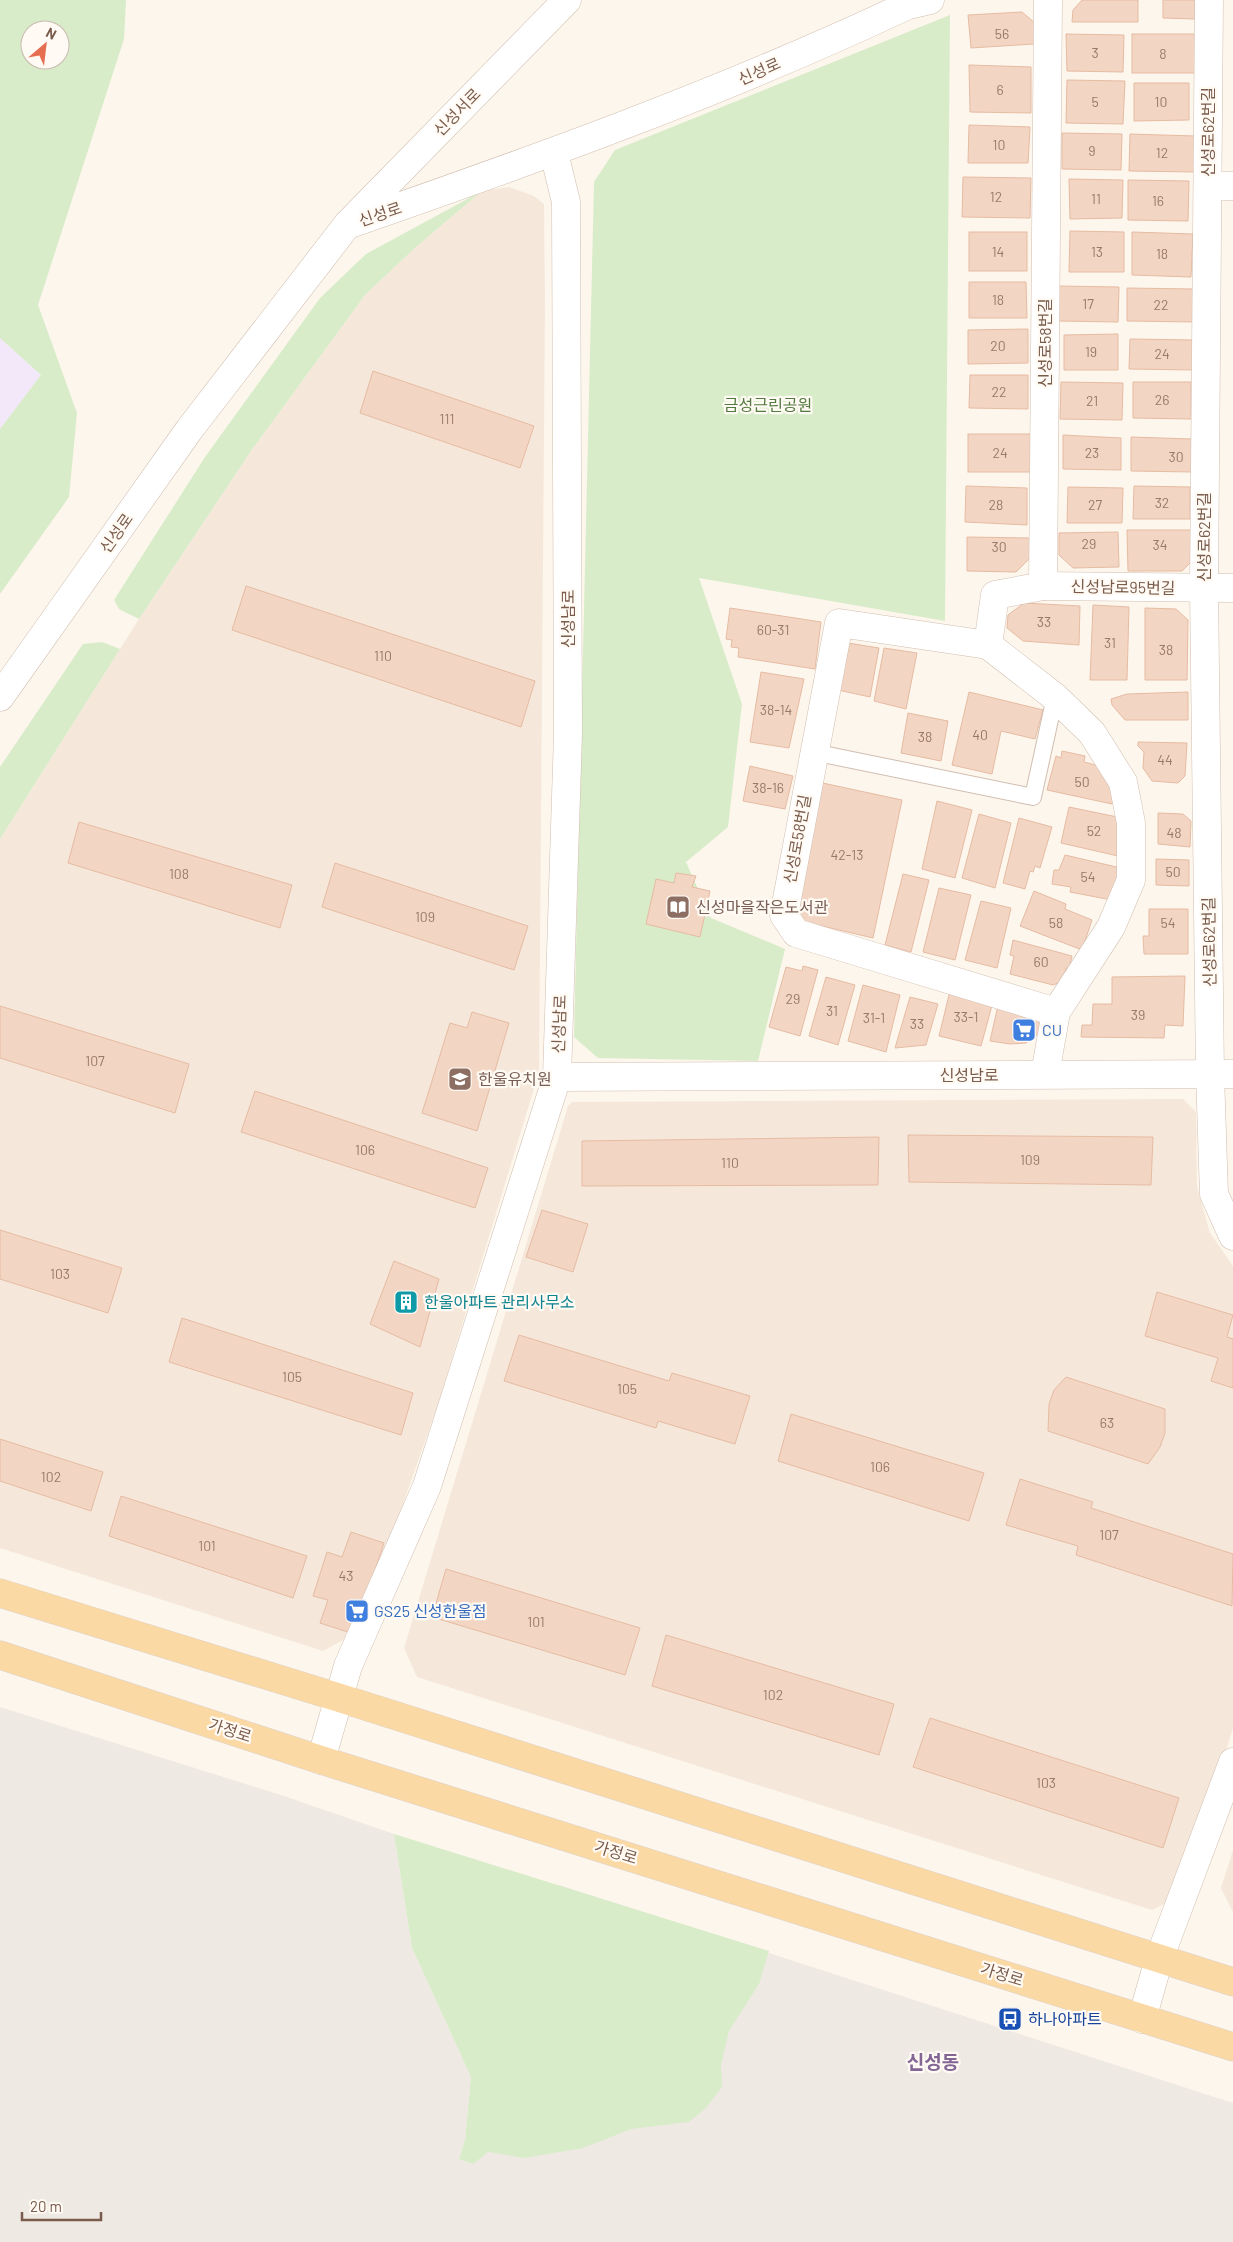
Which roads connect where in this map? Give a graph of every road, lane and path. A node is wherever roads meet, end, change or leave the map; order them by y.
1 (567, 0) edge
2 (1048, 0) edge
3 (1208, 0) edge
4 (915, 2) edge
5 (554, 153) junction
6 (1220, 186) edge
7 (347, 225) junction
8 (1043, 586) junction
9 (1204, 588) junction
10 (1233, 588) edge
11 (988, 645) junction
12 (0, 697) edge
13 (1055, 697) junction
14 (813, 752) junction
15 (1056, 1012) junction
16 (1045, 1074) junction
17 (1222, 1074) edge
18 (557, 1077) junction
19 (1233, 1236) edge
20 (0, 1593) edge
21 (0, 1656) edge
22 (340, 1698) junction
23 (321, 1760) junction
24 (1233, 1762) edge
25 (1159, 1959) junction
26 (1233, 1982) edge
27 (1142, 2019) junction
28 (1233, 2047) edge

1 - 7 street, 신성서로
2 - 8 street, 신성로58번길
3 - 6 street, 신성로62번길
4 - 5 street, 신성로
5 - 7 street, 신성로
5 - 18 street, 신성남로
6 - 9 street, 신성로62번길
7 - 12 street, 신성로
8 - 9 street, 신성남로95번길
8 - 11 street
9 - 10 street, 신성남로95번길
9 - 17 street, 신성로62번길
11 - 13 street, 신성로58번길
11 - 14 street, 신성로58번길
13 - 14 lane
13 - 15 street, 신성로58번길
14 - 15 street, 신성로58번길
15 - 16 street, 신성로58번길
16 - 17 street, 신성남로
16 - 18 street, 신성남로
17 - 19 street
18 - 22 street
20 - 22 main road
21 - 23 main road, 가정로
22 - 23 street
22 - 25 main road
23 - 27 main road, 가정로
24 - 25 street
25 - 26 main road
25 - 27 street
27 - 28 main road, 가정로

